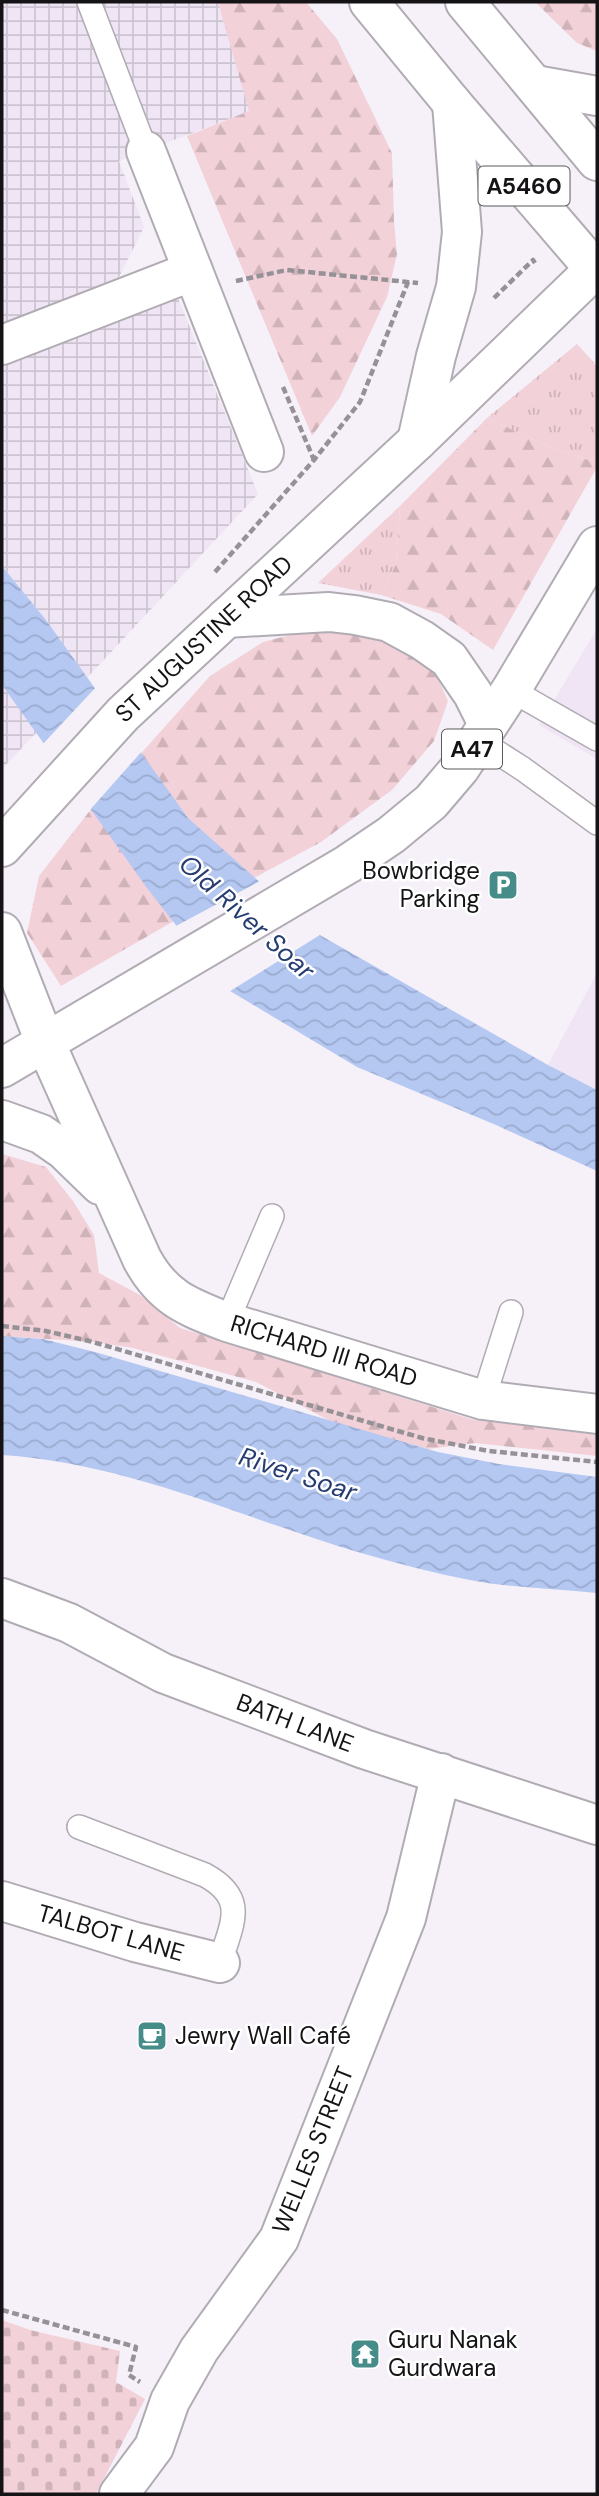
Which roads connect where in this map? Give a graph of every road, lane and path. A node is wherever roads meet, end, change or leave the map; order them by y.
1 (89, 2) edge
2 (369, 2) edge
3 (465, 2) edge
4 (535, 85) junction
5 (597, 96) edge
6 (452, 103) junction
7 (146, 151) joint
8 (597, 161) edge
9 (596, 269) edge
10 (197, 280) junction
11 (408, 282) junction
12 (456, 287) junction
13 (567, 298) junction
14 (2, 345) edge
15 (417, 441) junction
16 (264, 452) dead end
17 (597, 546) edge
18 (214, 573) dead end
19 (226, 618) junction
20 (511, 690) junction
21 (483, 732) junction
22 (597, 739) edge
23 (597, 823) edge
24 (6, 844) edge
25 (2, 932) edge
26 (45, 1042) junction
27 (2, 1068) edge
28 (2, 1121) edge
29 (112, 1196) junction
30 (272, 1216) dead end
31 (511, 1312) dead end
32 (227, 1322) junction
33 (2, 1326) edge
34 (483, 1400) junction
35 (597, 1414) edge
36 (597, 1462) edge
37 (2, 1598) edge
38 (441, 1773) junction
39 (597, 1825) edge
40 (79, 1827) dead end
41 (2, 1901) edge
42 (220, 1963) joint
43 (2, 2310) edge
44 (170, 2401) junction
45 (120, 2494) edge

1 - 7 lane
2 - 6 street, A5460
3 - 4 street, A5460
4 - 5 street
4 - 8 street, A5460
6 - 9 street, A5460
6 - 12 street
7 - 10 street
9 - 13 street, ST AUGUSTINE ROAD
10 - 11 path
10 - 14 street
10 - 16 street
11 - 12 path
11 - 18 path
12 - 13 path
12 - 15 street
13 - 15 street, ST AUGUSTINE ROAD
15 - 19 street, ST AUGUSTINE ROAD
17 - 20 street, A47
19 - 21 street
19 - 24 street, ST AUGUSTINE ROAD
20 - 21 street, A47
20 - 22 lane
21 - 23 lane
21 - 26 street, A47
25 - 26 street, RICHARD III ROAD
26 - 27 street, A47
26 - 29 street, RICHARD III ROAD
28 - 29 street, RICHARD III ROAD
29 - 32 street, RICHARD III ROAD
30 - 32 lane
31 - 34 lane
32 - 34 street, RICHARD III ROAD
33 - 36 path
34 - 35 street, RICHARD III ROAD
37 - 38 street, BATH LANE
38 - 39 street, BATH LANE
38 - 44 street, WELLES STREET
40 - 42 lane
41 - 42 street, TALBOT LANE
43 - 44 path
44 - 45 street, WELLES STREET

